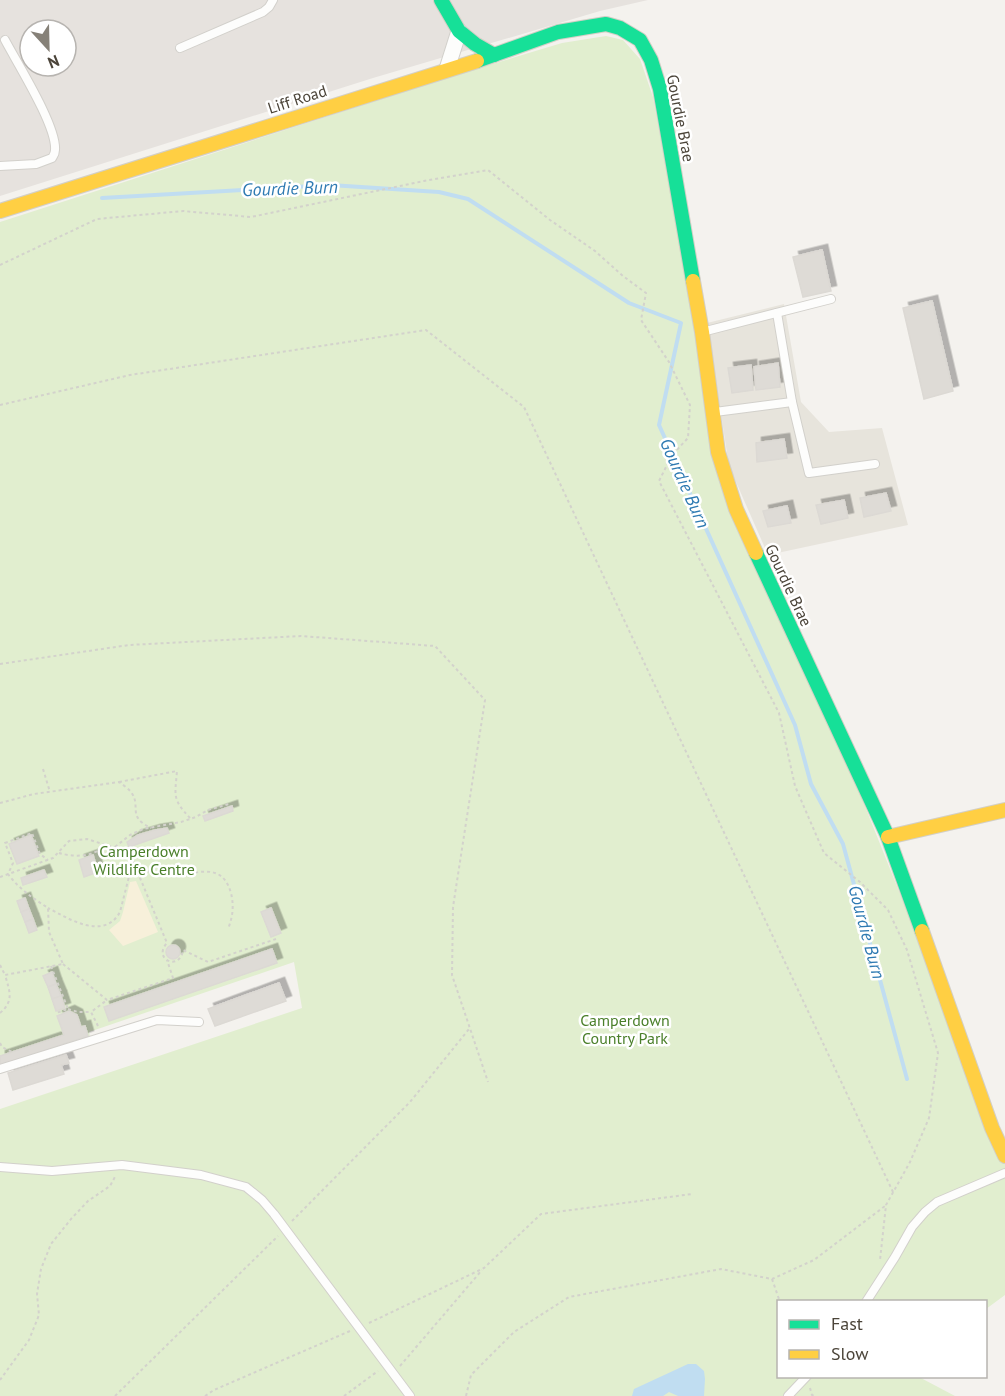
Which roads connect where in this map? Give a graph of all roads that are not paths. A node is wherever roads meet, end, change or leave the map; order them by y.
1 (273, 0) edge
2 (441, 0) edge
3 (606, 24) joint
4 (459, 31) junction
5 (5, 40) dead end
6 (180, 48) dead end
7 (494, 55) junction
8 (447, 69) junction
9 (0, 166) edge
10 (0, 211) edge
11 (831, 299) dead end
12 (777, 313) junction
13 (702, 332) junction
14 (792, 402) junction
15 (714, 412) junction
16 (875, 464) dead end
17 (1005, 810) edge
18 (888, 837) junction
19 (199, 1022) dead end
20 (0, 1069) edge
21 (1005, 1156) edge
22 (0, 1167) edge
23 (1005, 1173) edge
24 (867, 1300) edge
25 (806, 1378) edge
26 (410, 1396) edge
27 (788, 1396) edge

1 - 6 lane
2 - 4 street
3 - 7 street, Liff Road
3 - 13 street, Gourdie Brae
4 - 7 street
4 - 8 street
5 - 9 lane
7 - 8 street, Liff Road
8 - 10 street, Liff Road
11 - 12 lane
12 - 13 lane
12 - 14 lane
13 - 15 street, Gourdie Brae
14 - 15 lane
14 - 16 lane
15 - 18 street, Gourdie Brae
17 - 18 street
18 - 21 street, Gourdie Brae
19 - 20 lane
22 - 26 lane
23 - 24 lane
25 - 27 lane

